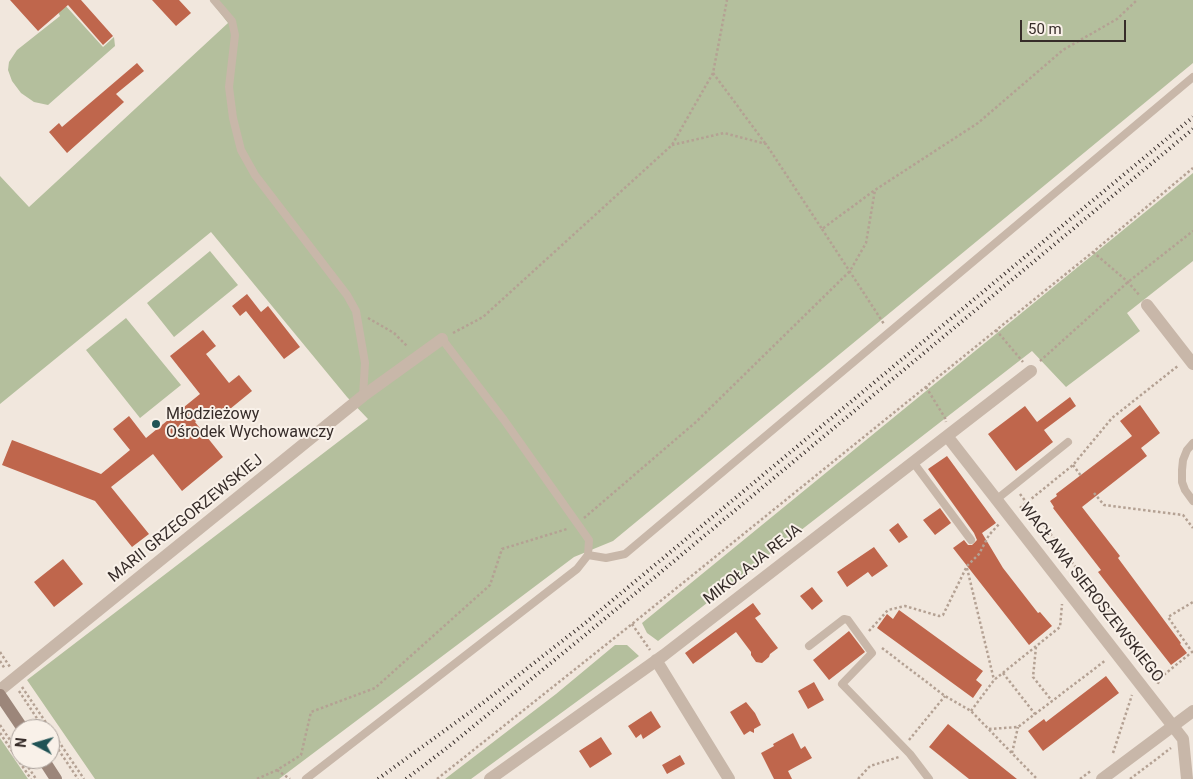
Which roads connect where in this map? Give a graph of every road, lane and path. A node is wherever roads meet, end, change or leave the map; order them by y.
1 (214, 0) edge
2 (727, 0) edge
3 (1137, 0) edge
4 (713, 73) junction
5 (1193, 77) edge
6 (766, 144) junction
7 (672, 145) junction
8 (1193, 168) edge
9 (875, 190) junction
10 (822, 229) junction
11 (1193, 231) edge
12 (1093, 252) junction
13 (850, 271) junction
14 (1128, 282) junction
15 (1147, 305) joint
16 (356, 311) junction
17 (996, 330) junction
18 (889, 332) junction
19 (442, 339) junction
20 (417, 357) junction
21 (1190, 361) edge
22 (1031, 371) junction
23 (926, 387) junction
24 (363, 396) junction
25 (947, 436) junction
26 (1068, 442) dead end
27 (1193, 443) edge
28 (913, 462) junction
29 (1073, 465) junction
30 (1081, 476) dead end
31 (1013, 485) junction
32 (1094, 493) dead end
33 (997, 498) junction
34 (1193, 501) edge
35 (1026, 503) junction
36 (1010, 515) junction
37 (577, 524) junction
38 (1193, 528) edge
39 (971, 540) dead end
40 (588, 555) junction
41 (967, 566) junction
42 (1062, 597) dead end
43 (1193, 602) edge
44 (632, 624) junction
45 (869, 631) dead end
46 (879, 644) dead end
47 (809, 646) dead end
48 (1036, 646) junction
49 (0, 652) edge
50 (1109, 657) dead end
51 (656, 660) junction
52 (0, 661) edge
53 (1003, 673) junction
54 (1160, 678) junction
55 (14, 679) junction
56 (994, 680) junction
57 (1156, 688) dead end
58 (1134, 689) dead end
59 (0, 690) edge
60 (0, 695) edge
61 (945, 696) junction
62 (1052, 701) junction
63 (971, 711) junction
64 (1193, 711) edge
65 (1035, 714) junction
66 (16, 719) edge
67 (38, 719) edge
68 (0, 725) edge
69 (1174, 725) junction
70 (1018, 727) junction
71 (989, 729) junction
72 (0, 733) edge
73 (1183, 739) junction
74 (10, 740) edge
75 (903, 747) junction
76 (60, 752) edge
77 (1012, 753) junction
78 (1114, 753) dead end
79 (910, 754) junction
80 (277, 770) junction
81 (31, 779) edge
82 (78, 779) edge
83 (84, 779) edge
84 (257, 779) edge
85 (290, 779) edge
86 (306, 779) edge
87 (437, 779) edge
88 (490, 779) edge
89 (729, 779) edge
90 (858, 779) edge
91 (929, 779) edge
92 (1037, 779) edge
93 (1102, 779) edge
94 (1130, 779) edge
95 (1187, 779) edge

1 - 16 lane
2 - 4 path
3 - 9 path
4 - 6 path
4 - 7 path
5 - 18 lane
6 - 7 path
6 - 10 path
7 - 19 path
8 - 12 path
9 - 10 path
9 - 13 path
10 - 13 path
11 - 14 path
12 - 14 path
12 - 17 path
13 - 18 path
13 - 37 path
14 - 15 path
14 - 22 path
15 - 21 street
16 - 20 path
16 - 24 lane
17 - 22 path
17 - 23 path
18 - 40 lane
19 - 20 street, MARII GRZEGORZEWSKIEJ
19 - 37 lane
20 - 24 street, MARII GRZEGORZEWSKIEJ
21 - 29 path
22 - 25 street, MIKOŁAJA REJA
23 - 25 path
23 - 44 path
24 - 55 street, MARII GRZEGORZEWSKIEJ
25 - 28 street, MIKOŁAJA REJA
25 - 33 street, WACŁAWA SIEROSZEWSKIEGO
26 - 31 lane
27 - 34 lane
28 - 39 lane
28 - 51 street, MIKOŁAJA REJA
29 - 30 path
29 - 35 path
31 - 33 lane
31 - 35 path
32 - 38 path
33 - 36 street, WACŁAWA SIEROSZEWSKIEGO
35 - 36 path
35 - 54 path
36 - 41 path
36 - 69 street, WACŁAWA SIEROSZEWSKIEGO
37 - 40 lane
37 - 80 path
40 - 86 lane
41 - 45 path
41 - 56 path
42 - 48 path
43 - 54 path
44 - 51 path
44 - 87 path
46 - 61 path
47 - 75 lane
48 - 53 path
48 - 62 path
49 - 55 path
50 - 62 path
51 - 88 street, MIKOŁAJA REJA
51 - 89 street
52 - 55 path
53 - 56 path
53 - 65 path
54 - 57 path
55 - 59 street, MARII GRZEGORZEWSKIEJ
55 - 67 path
55 - 83 path
56 - 63 path
58 - 78 path
60 - 66 main road
61 - 63 path
61 - 75 path
62 - 65 path
63 - 71 path
64 - 69 street
65 - 70 path
68 - 74 path
69 - 73 street, WACŁAWA SIEROSZEWSKIEGO
69 - 93 street
70 - 71 path
70 - 77 path
71 - 77 path
72 - 81 path
73 - 94 path
73 - 95 street, WACŁAWA SIEROSZEWSKIEGO
75 - 79 lane
76 - 82 path
77 - 92 path
79 - 90 path
79 - 91 lane
80 - 84 path
80 - 85 path

